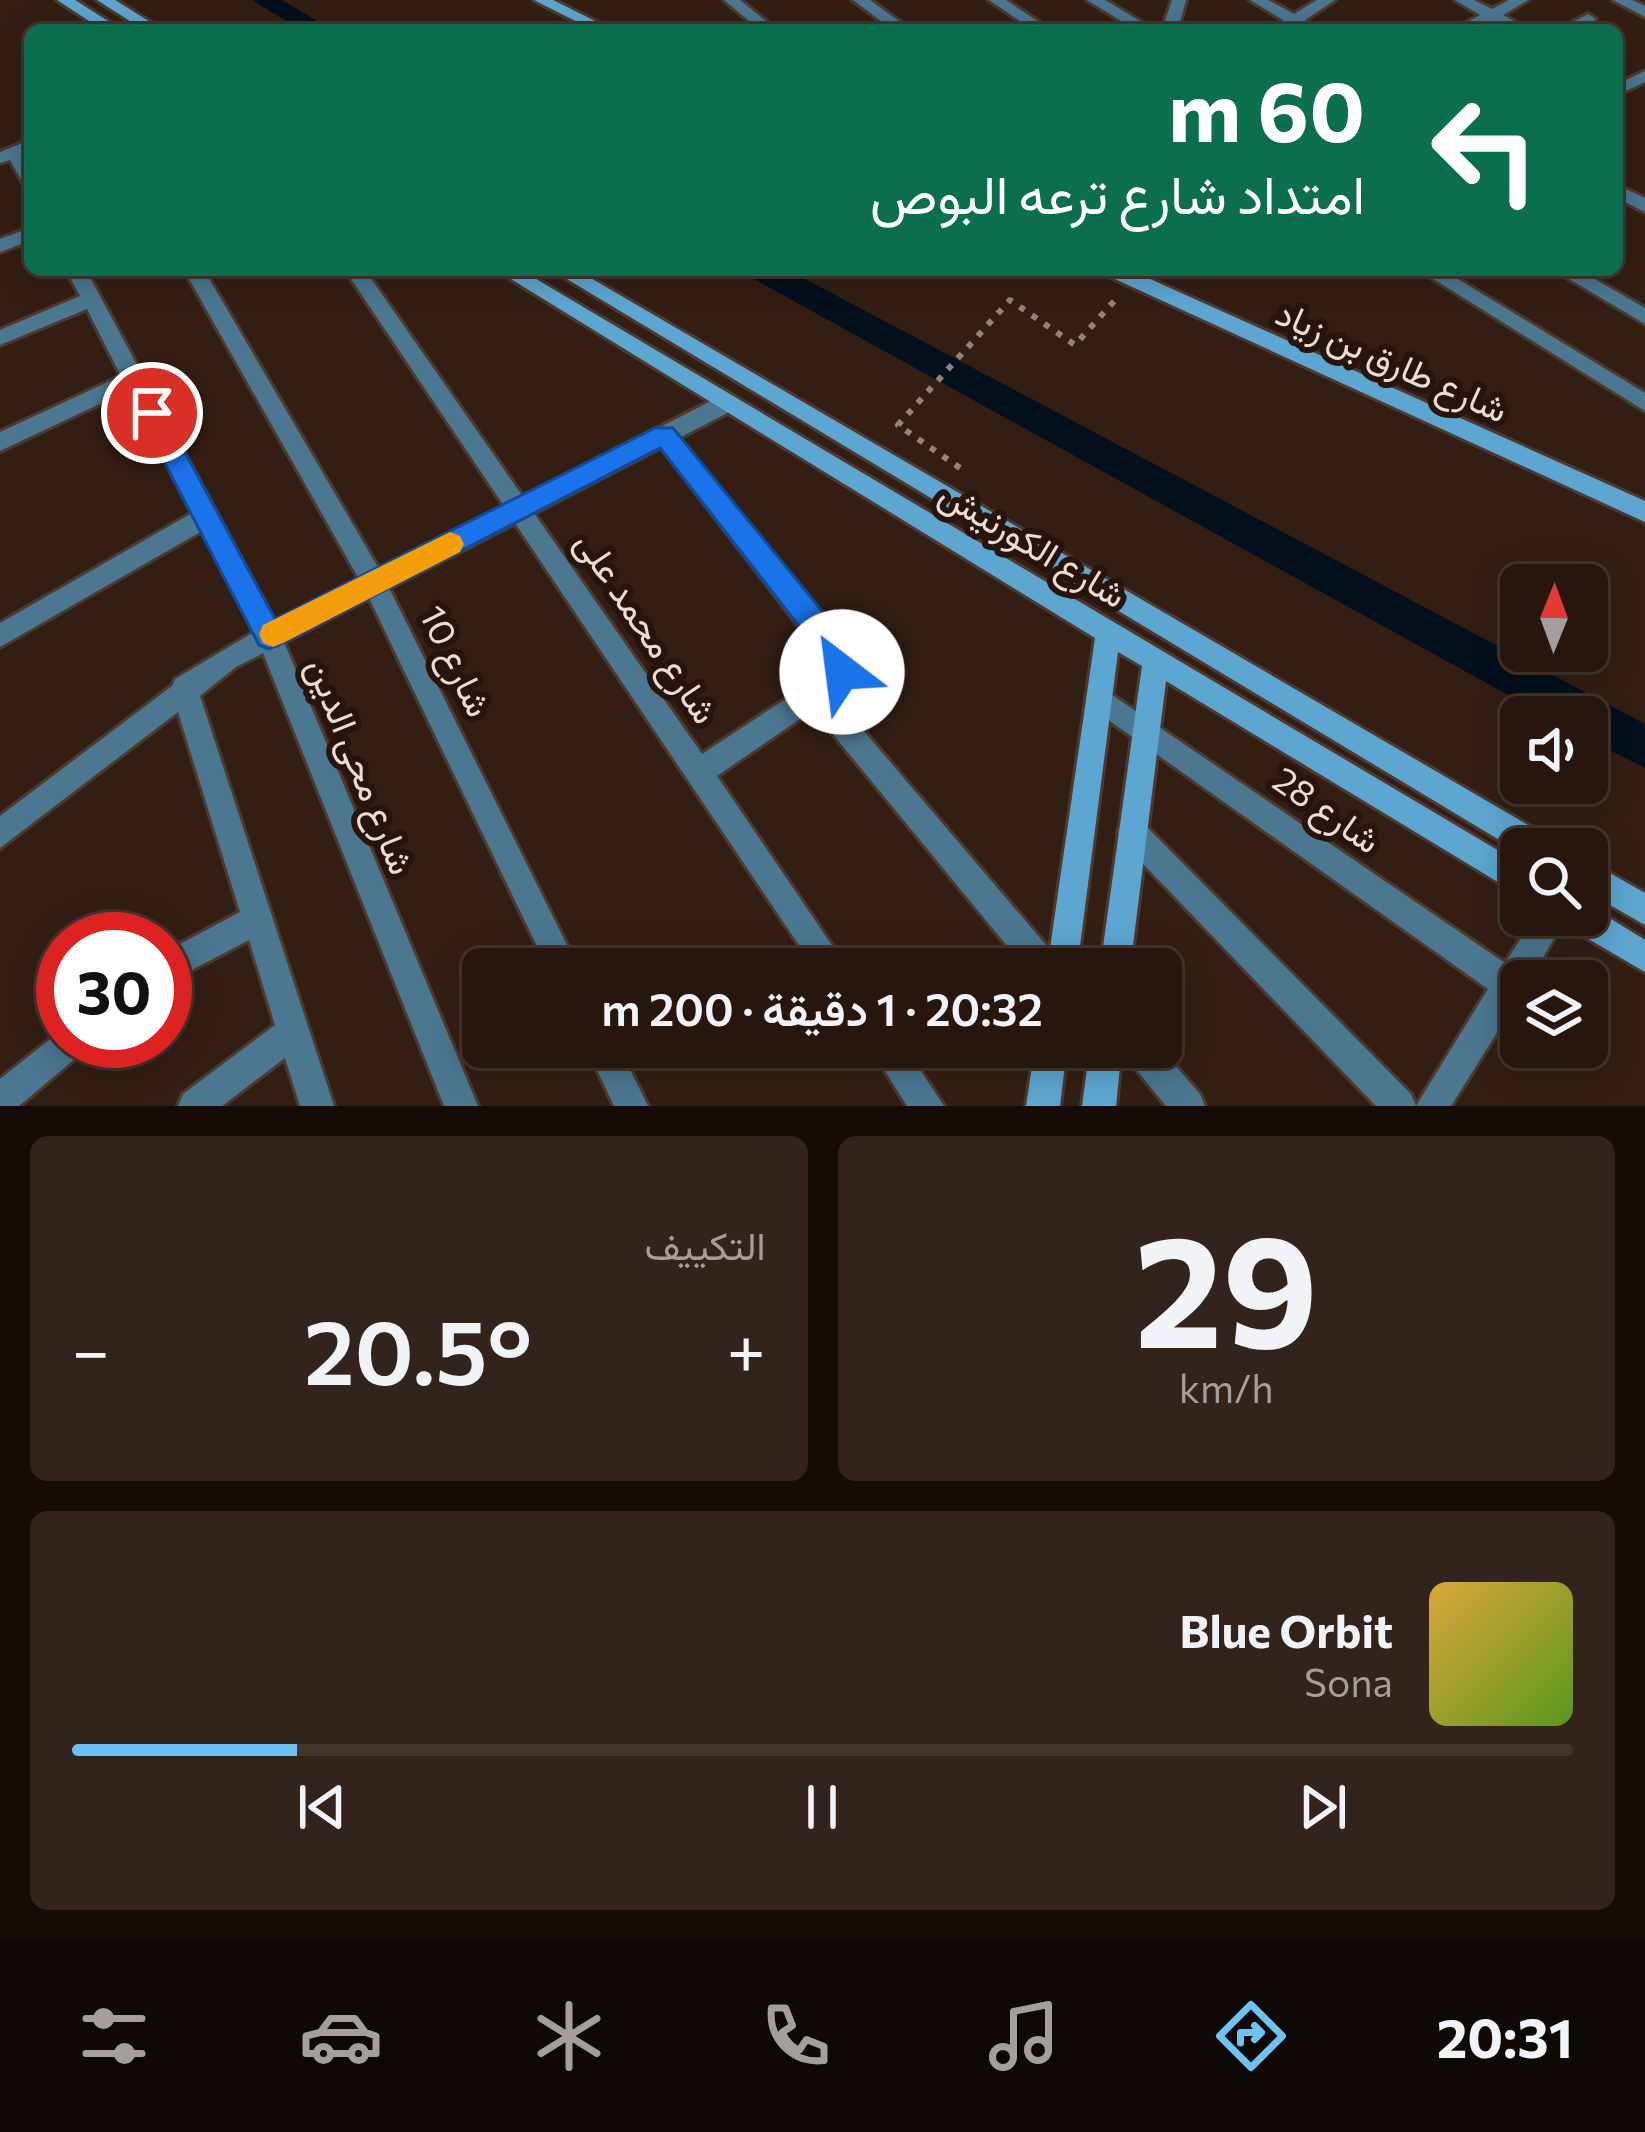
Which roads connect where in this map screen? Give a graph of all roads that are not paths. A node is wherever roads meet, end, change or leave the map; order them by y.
1 (64, 0) edge
2 (104, 0) edge
3 (541, 0) edge
4 (731, 0) edge
5 (860, 0) edge
6 (996, 0) edge
7 (1094, 0) edge
8 (1257, 0) edge
9 (1462, 0) edge
10 (1521, 0) edge
11 (1620, 0) edge
12 (1318, 2) edge
13 (1645, 12) edge
14 (1491, 15) junction
15 (1588, 19) dead end
16 (1293, 20) junction
17 (104, 24) edge
18 (145, 24) edge
19 (591, 24) edge
20 (761, 24) edge
21 (894, 24) edge
22 (1034, 24) edge
23 (1136, 24) edge
24 (1286, 24) edge
25 (1301, 24) edge
26 (1472, 24) edge
27 (1510, 24) edge
28 (1578, 24) edge
29 (79, 276) edge
30 (197, 276) edge
31 (359, 276) edge
32 (516, 276) edge
33 (572, 276) edge
34 (1125, 276) edge
35 (1439, 276) edge
36 (1574, 276) edge
37 (92, 299) junction
38 (1645, 317) edge
39 (0, 338) edge
40 (134, 379) junction
41 (727, 403) junction
42 (1645, 403) edge
43 (664, 434) junction
44 (0, 442) edge
45 (519, 509) junction
46 (1645, 512) edge
47 (206, 517) junction
48 (374, 583) junction
49 (1108, 634) junction
50 (0, 636) edge
51 (269, 636) junction
52 (1155, 663) junction
53 (184, 688) junction
54 (816, 694) junction
55 (1100, 698) junction
56 (1145, 730) junction
57 (699, 772) junction
58 (1506, 828) edge
59 (1132, 832) junction
60 (0, 834) edge
61 (1500, 868) edge
62 (1608, 888) edge
63 (1645, 910) edge
64 (257, 920) junction
65 (1608, 934) edge
66 (554, 948) edge
67 (819, 948) edge
68 (1028, 948) edge
69 (1065, 948) edge
70 (1118, 948) edge
71 (192, 955) edge
72 (1645, 956) edge
73 (1500, 979) edge
74 (1500, 999) edge
75 (293, 1032) junction
76 (39, 1068) edge
77 (612, 1068) edge
78 (901, 1068) edge
79 (1048, 1068) edge
80 (1104, 1068) edge
81 (1156, 1068) edge
82 (0, 1100) edge
83 (195, 1106) edge
84 (316, 1106) edge
85 (461, 1106) edge
86 (631, 1106) edge
87 (927, 1106) edge
88 (1042, 1106) edge
89 (1099, 1106) edge
90 (1188, 1106) edge
91 (1400, 1106) edge
92 (1432, 1106) edge

1 - 17 main road
2 - 18 main road
3 - 19 main road
4 - 20 street
5 - 21 street
6 - 22 street
7 - 23 street
8 - 16 street
9 - 14 street
10 - 14 street
11 - 13 street
12 - 16 street
14 - 26 street
14 - 27 street
15 - 28 street
16 - 24 street
16 - 25 street
29 - 37 street, شارع محى الدين
30 - 48 street, شارع 10
31 - 45 street, شارع محمد على
32 - 41 main road, شارع الكورنيش
33 - 58 main road, شارع الكورنيش
34 - 46 main road, شارع طارق بن زياد
35 - 42 street
36 - 38 street
37 - 39 street
37 - 40 street, شارع محى الدين
40 - 44 street
40 - 47 street, شارع محى الدين
41 - 43 street
41 - 49 main road, شارع الكورنيش
43 - 45 street
43 - 54 street
45 - 48 street
45 - 57 street, شارع محمد على
47 - 50 street
47 - 51 street, شارع محى الدين
48 - 51 street
48 - 66 street, شارع 10
49 - 52 main road, شارع الكورنيش
49 - 55 main road
51 - 53 street
51 - 85 street, شارع محى الدين
52 - 56 main road
52 - 61 main road, شارع الكورنيش
53 - 60 street
53 - 64 street
54 - 57 street
54 - 68 street
55 - 56 street, شارع 28
55 - 69 main road
56 - 59 main road
56 - 73 street, شارع 28
57 - 67 street, شارع محمد على
59 - 70 main road
59 - 91 street
62 - 63 main road
64 - 71 street
64 - 75 street
65 - 72 main road
74 - 92 street
75 - 83 street
75 - 84 street
76 - 82 street
77 - 86 street
78 - 87 street
79 - 88 main road
80 - 89 main road
81 - 90 street

